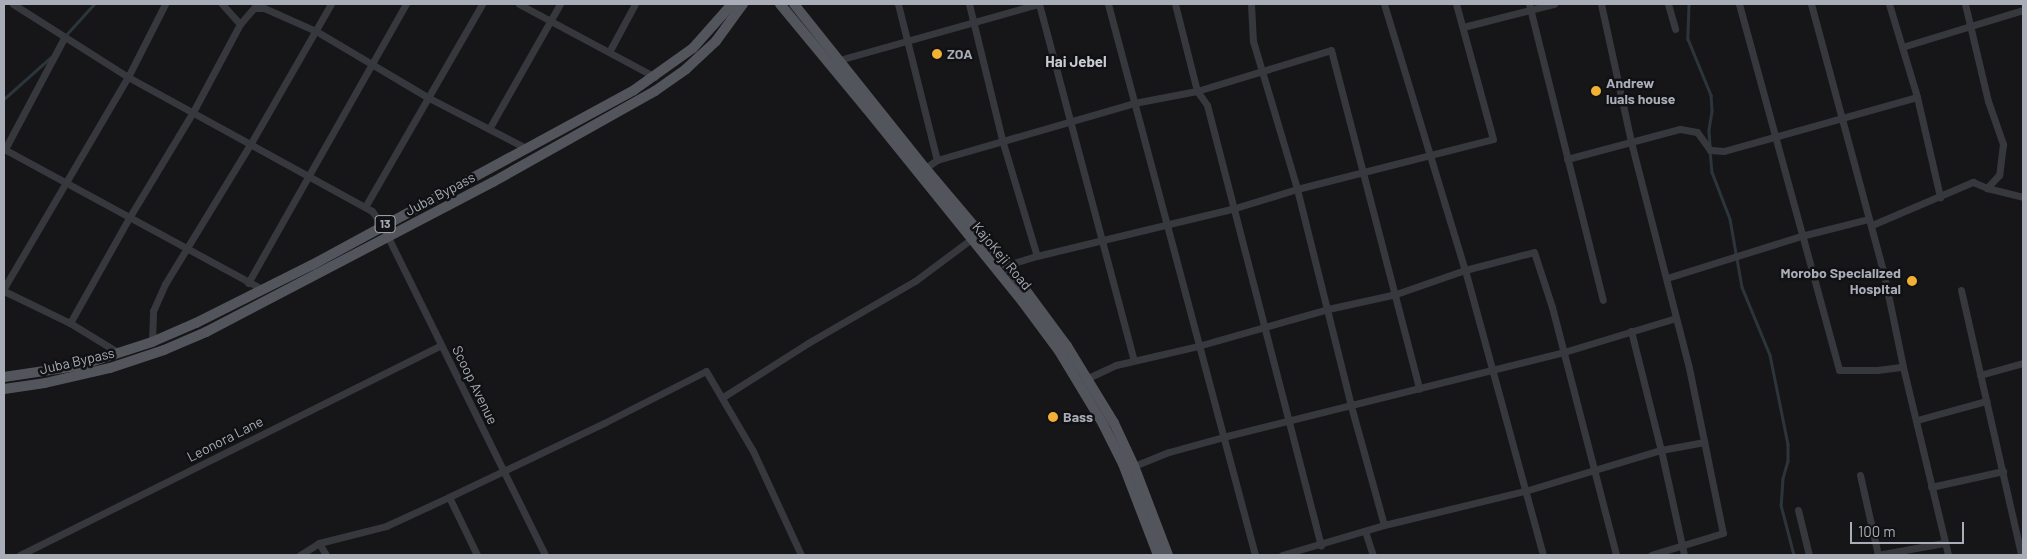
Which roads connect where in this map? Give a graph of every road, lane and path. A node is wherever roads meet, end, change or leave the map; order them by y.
1 (13, 4) edge
2 (164, 4) edge
3 (222, 4) edge
4 (332, 4) edge
5 (406, 4) edge
6 (482, 4) edge
7 (519, 4) edge
8 (560, 4) edge
9 (635, 4) edge
10 (732, 4) edge
11 (743, 4) edge
12 (780, 4) edge
13 (794, 4) edge
14 (898, 4) edge
15 (969, 4) edge
16 (1039, 4) edge
17 (1108, 4) edge
18 (1175, 4) edge
19 (1251, 4) edge
20 (1384, 4) edge
21 (1456, 4) edge
22 (1554, 4) edge
23 (1601, 4) edge
24 (1668, 4) edge
25 (1739, 4) edge
26 (1811, 4) edge
27 (1889, 4) edge
28 (1965, 4) edge
29 (1529, 7) edge
30 (2023, 10) edge
31 (550, 19) junction
32 (974, 22) junction
33 (240, 24) junction
34 (1971, 26) junction
35 (1462, 27) junction
36 (1675, 29) dead end
37 (316, 32) junction
38 (64, 38) junction
39 (908, 41) junction
40 (1902, 47) junction
41 (610, 52) junction
42 (839, 60) junction
43 (371, 65) junction
44 (1262, 69) junction
45 (128, 77) junction
46 (655, 77) junction
47 (1197, 91) junction
48 (1918, 97) junction
49 (429, 98) junction
50 (1134, 103) junction
51 (193, 112) junction
52 (1841, 119) junction
53 (1069, 122) junction
54 (489, 129) junction
55 (1776, 137) junction
56 (1631, 142) junction
57 (251, 143) junction
58 (1003, 143) junction
59 (528, 148) junction
60 (4, 149) edge
61 (1432, 156) junction
62 (1567, 159) junction
63 (937, 160) junction
64 (925, 168) junction
65 (1364, 172) junction
66 (308, 175) junction
67 (65, 183) junction
68 (1297, 188) junction
69 (1988, 188) junction
70 (1940, 197) junction
71 (2023, 197) edge
72 (365, 207) junction
73 (1232, 209) junction
74 (129, 218) junction
75 (1870, 222) junction
76 (382, 225) junction
77 (1166, 225) junction
78 (1801, 236) junction
79 (388, 237) junction
80 (970, 240) junction
81 (1100, 240) junction
82 (186, 250) junction
83 (1037, 256) junction
84 (1007, 265) junction
85 (1465, 270) junction
86 (1667, 278) junction
87 (248, 283) junction
88 (262, 289) junction
89 (4, 290) edge
90 (1961, 290) dead end
91 (1396, 294) junction
92 (1603, 300) dead end
93 (1328, 309) junction
94 (1676, 318) junction
95 (70, 324) junction
96 (1265, 327) junction
97 (1631, 331) junction
98 (152, 342) junction
99 (441, 345) junction
100 (1198, 346) junction
101 (1564, 352) junction
102 (119, 353) junction
103 (1134, 360) junction
104 (2023, 363) edge
105 (1903, 367) junction
106 (1492, 370) junction
107 (1980, 375) junction
108 (4, 377) edge
109 (1088, 378) junction
110 (4, 389) edge
111 (1419, 389) junction
112 (723, 397) junction
113 (1986, 401) junction
114 (1351, 406) junction
115 (1916, 420) junction
116 (1288, 421) junction
117 (1223, 437) junction
118 (1704, 442) junction
119 (1661, 450) junction
120 (1134, 466) junction
121 (1593, 470) junction
122 (2003, 471) junction
123 (504, 472) junction
124 (1860, 475) dead end
125 (1931, 487) junction
126 (1525, 491) junction
127 (449, 497) junction
128 (1798, 510) dead end
129 (1384, 525) junction
130 (2023, 528) edge
131 (2015, 530) junction
132 (1365, 531) junction
133 (319, 543) junction
134 (1944, 543) junction
135 (1321, 545) junction
136 (1682, 546) junction
137 (20, 555) edge
138 (300, 555) edge
139 (326, 555) edge
140 (477, 555) edge
141 (545, 555) edge
142 (800, 555) edge
143 (1158, 555) edge
144 (1168, 555) edge
145 (1255, 555) edge
146 (1282, 555) edge
147 (1373, 555) edge
148 (1543, 555) edge
149 (1616, 555) edge
150 (1652, 555) edge
151 (1684, 555) edge
152 (1809, 555) edge
153 (1878, 555) edge
154 (1948, 555) edge
155 (2022, 555) edge

1 - 38 street, Scoop Avenue
2 - 45 street
3 - 33 street
4 - 37 street
5 - 43 street
6 - 49 street
7 - 31 street
8 - 31 street
9 - 41 street
10 - 46 main road, Juba Bypass / 13
11 - 79 main road, Juba Bypass
12 - 80 main road, KajoKeji Road
13 - 42 main road, KajoKeji Road
14 - 39 street
15 - 32 street
16 - 32 street
16 - 53 street
17 - 50 street
18 - 47 street
19 - 44 street
20 - 61 street
21 - 35 street
22 - 29 street
23 - 56 street
24 - 36 street
25 - 55 street
26 - 52 street
27 - 40 street
28 - 34 street
29 - 35 street
29 - 62 street
30 - 34 street
31 - 41 street
31 - 54 street
32 - 39 street
32 - 58 street
33 - 37 street
33 - 51 street
34 - 40 street
34 - 69 street
35 - 61 street
37 - 43 street
37 - 57 street
38 - 45 street, Scoop Avenue
38 - 60 street
39 - 42 street
39 - 63 street
40 - 48 street
41 - 46 street
42 - 64 main road, KajoKeji Road
43 - 49 street
43 - 66 street
44 - 47 street
44 - 65 street
44 - 68 street
45 - 51 street, Scoop Avenue
45 - 67 street
46 - 59 main road, Juba Bypass / 13
47 - 50 street
47 - 73 street
48 - 52 street
48 - 70 street
49 - 54 street
49 - 72 street
50 - 53 street
50 - 77 street
51 - 57 street, Scoop Avenue
51 - 74 street
52 - 55 street
52 - 75 street
53 - 58 street
53 - 81 street
54 - 59 street
55 - 56 street
55 - 78 street
56 - 62 street
56 - 86 street
57 - 66 street, Scoop Avenue
57 - 82 street
58 - 63 street
58 - 83 street
59 - 76 main road, Juba Bypass / 13
60 - 67 street
61 - 65 street
61 - 85 street
62 - 92 street
63 - 64 street
64 - 84 main road, KajoKeji Road
65 - 68 street
65 - 91 street
66 - 72 street, Scoop Avenue
66 - 87 street
67 - 74 street
67 - 89 street
68 - 73 street
68 - 93 street
69 - 70 street
69 - 71 street
70 - 75 street
72 - 76 street, Scoop Avenue
73 - 77 street
73 - 96 street
74 - 82 street
74 - 95 street
75 - 78 street
75 - 105 street
76 - 79 street, Scoop Avenue
76 - 88 main road, Juba Bypass / 13
77 - 81 street
77 - 100 street
78 - 86 street
78 - 105 street
79 - 99 street, Scoop Avenue
79 - 110 main road, Juba Bypass
80 - 112 street
80 - 143 main road, KajoKeji Road
81 - 83 street
81 - 103 street
82 - 87 street
82 - 98 street
83 - 84 street
84 - 109 main road, KajoKeji Road
85 - 91 street
85 - 101 street
85 - 106 street
86 - 94 street
87 - 88 street
88 - 98 main road, Juba Bypass / 13
89 - 95 street
90 - 107 street
91 - 93 street
91 - 111 street
93 - 96 street
93 - 114 street
94 - 97 street
94 - 118 street
95 - 102 street
96 - 100 street
96 - 116 street
97 - 101 street
97 - 119 street
98 - 102 main road, Juba Bypass / 13
99 - 123 street, Scoop Avenue
99 - 137 street, Leonora Lane
100 - 103 street
100 - 117 street
101 - 106 street
101 - 121 street
102 - 108 main road, Juba Bypass / 13
103 - 109 street
104 - 107 street
105 - 115 street
106 - 111 street
106 - 126 street
107 - 113 street
109 - 120 main road, KajoKeji Road
111 - 114 street
112 - 123 street
112 - 142 street
113 - 115 street
113 - 122 street
114 - 116 street
114 - 129 street
115 - 125 street
116 - 117 street
116 - 135 street
117 - 120 street
117 - 145 street
118 - 119 street
118 - 136 street
119 - 121 street
119 - 136 street
120 - 144 main road, KajoKeji Road
121 - 126 street
121 - 149 street
122 - 125 street
122 - 131 street
123 - 127 street
123 - 141 street, Scoop Avenue
124 - 153 street
125 - 134 street
126 - 129 street
126 - 148 street
127 - 133 street
127 - 140 street
128 - 152 street
129 - 132 street
130 - 131 street
131 - 155 street
132 - 135 street
132 - 147 street
133 - 138 street
133 - 139 street
134 - 153 street
134 - 154 street
135 - 146 street
136 - 150 street
136 - 151 street

